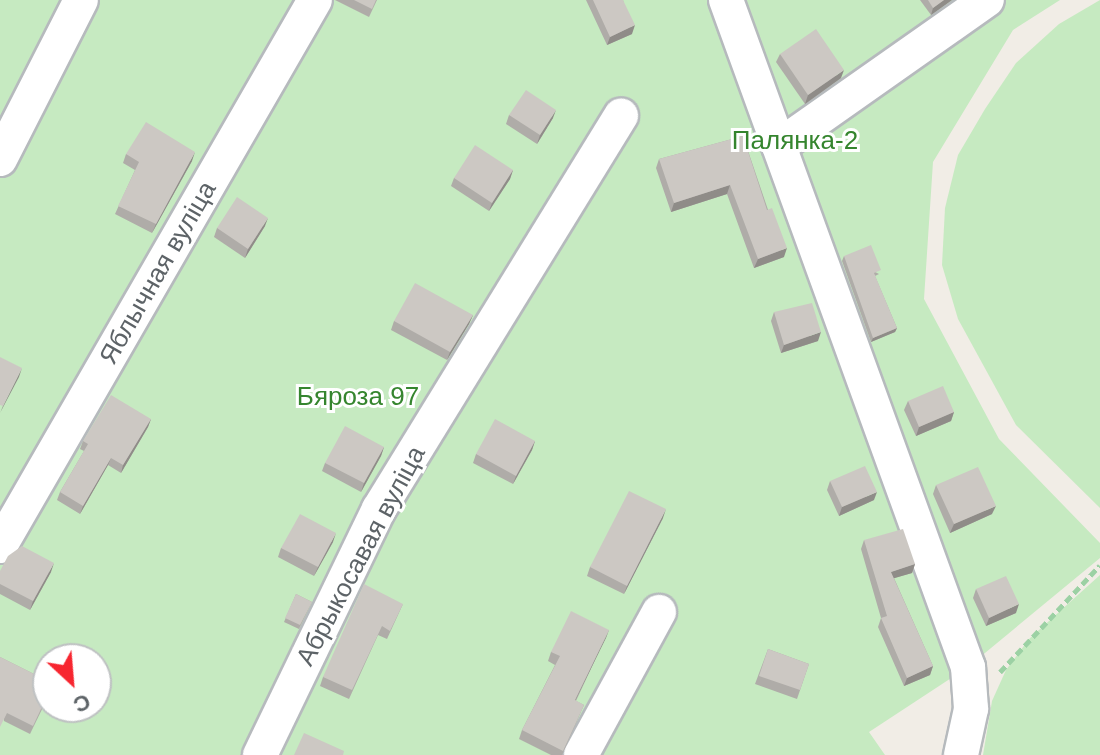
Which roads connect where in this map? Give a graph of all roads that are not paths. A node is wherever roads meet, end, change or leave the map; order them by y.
1 (81, 0) edge
2 (315, 0) edge
3 (726, 0) edge
4 (987, 0) edge
5 (621, 115) dead end
6 (779, 146) junction
7 (0, 159) edge
8 (0, 546) edge
9 (659, 612) dead end
10 (260, 755) edge
11 (581, 755) edge
12 (961, 755) edge

1 - 7 lane
2 - 8 lane, Яблычная вуліца
3 - 6 lane
4 - 6 lane
5 - 10 lane, Абрыкосавая вуліца
6 - 12 lane
9 - 11 lane

